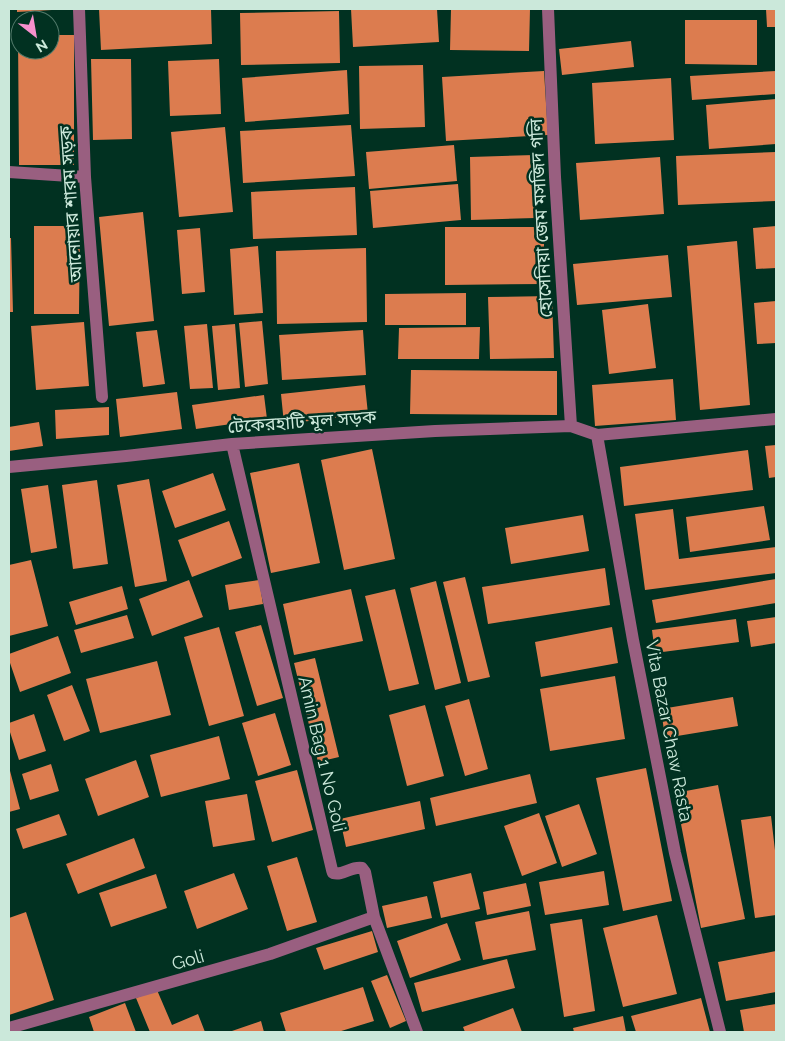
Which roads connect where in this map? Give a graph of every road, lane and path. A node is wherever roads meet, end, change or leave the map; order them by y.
1 (79, 9) edge
2 (548, 9) edge
3 (9, 172) edge
4 (85, 177) junction
5 (102, 397) dead end
6 (776, 419) edge
7 (571, 426) junction
8 (598, 435) junction
9 (232, 444) junction
10 (9, 466) edge
11 (374, 917) junction
12 (9, 1028) edge
13 (416, 1032) edge
14 (720, 1032) edge

1 - 4 street, আনোয়ার শারম সড়ক
2 - 7 street, হোসেনিয়া জেম মসজিদ গলি
3 - 4 street
4 - 5 street, আনোয়ার শারম সড়ক
6 - 8 street
7 - 8 street, টেকেরহাটি মূল সড়ক
7 - 9 street, টেকেরহাটি মূল সড়ক
8 - 14 street, Vita Bazar Chaw Rasta
9 - 10 street, টেকেরহাটি মূল সড়ক
9 - 11 street, Amin Bag 1 No Goli
11 - 12 street, Goli
11 - 13 street, Amin Bag 1 No Goli

